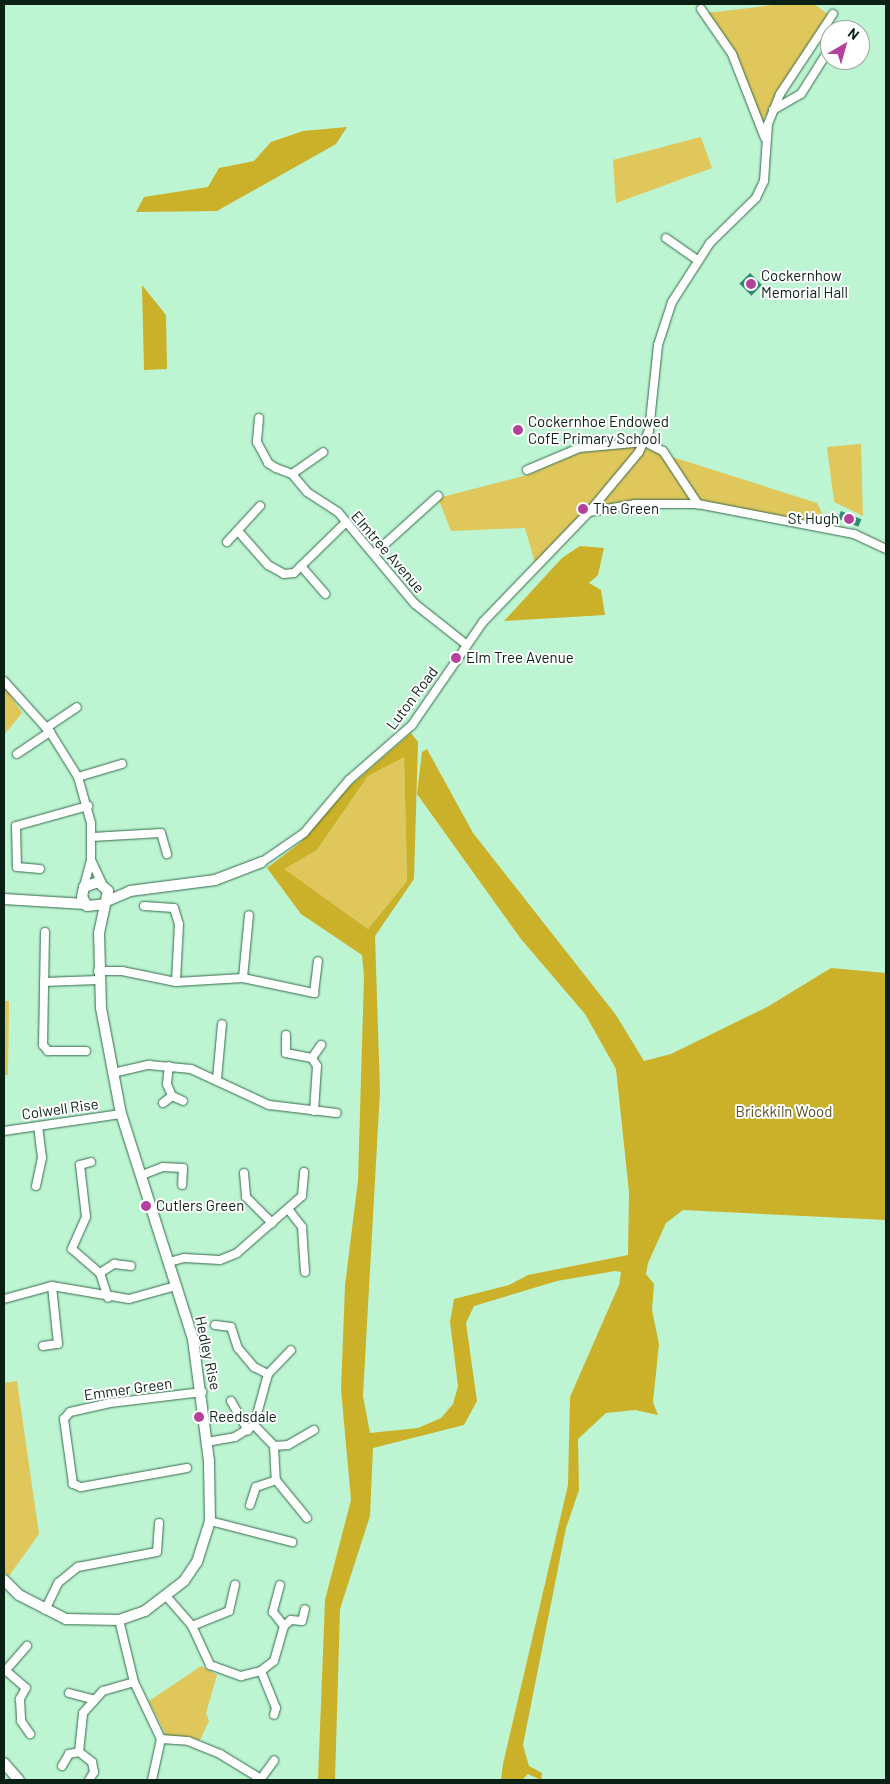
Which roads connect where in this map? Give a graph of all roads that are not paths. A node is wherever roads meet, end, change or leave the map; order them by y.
1 (701, 9) dead end
2 (832, 14) dead end
3 (820, 64) edge
4 (773, 110) junction
5 (765, 138) junction
6 (666, 238) dead end
7 (698, 260) junction
8 (259, 418) dead end
9 (645, 442) junction
10 (323, 452) dead end
11 (527, 470) dead end
12 (292, 474) junction
13 (438, 496) dead end
14 (698, 504) junction
15 (260, 506) dead end
16 (590, 512) junction
17 (344, 524) junction
18 (238, 531) junction
19 (227, 542) dead end
20 (886, 549) edge
21 (375, 554) junction
22 (301, 566) junction
23 (324, 594) dead end
24 (467, 645) junction
25 (4, 681) edge
26 (77, 707) dead end
27 (48, 730) junction
28 (17, 754) dead end
29 (122, 764) dead end
30 (78, 777) junction
31 (88, 806) junction
32 (92, 837) junction
33 (166, 854) dead end
34 (91, 860) junction
35 (262, 862) joint
36 (40, 869) dead end
37 (103, 885) junction
38 (83, 888) junction
39 (130, 891) junction
40 (4, 899) edge
41 (60, 901) junction
42 (106, 902) junction
43 (87, 905) junction
44 (144, 906) dead end
45 (249, 915) dead end
46 (45, 932) dead end
47 (99, 932) junction
48 (318, 961) dead end
49 (98, 976) junction
50 (244, 978) junction
51 (44, 982) junction
52 (176, 982) junction
53 (222, 1024) dead end
54 (286, 1035) dead end
55 (321, 1044) dead end
56 (86, 1051) dead end
57 (312, 1058) junction
58 (169, 1066) junction
59 (113, 1073) junction
60 (217, 1079) junction
61 (172, 1096) junction
62 (183, 1101) dead end
63 (163, 1104) dead end
64 (314, 1111) junction
65 (337, 1113) dead end
66 (121, 1114) junction
67 (38, 1126) junction
68 (4, 1131) edge
69 (91, 1162) dead end
70 (304, 1172) dead end
71 (244, 1173) dead end
72 (142, 1175) junction
73 (182, 1185) dead end
74 (36, 1186) dead end
75 (288, 1209) junction
76 (272, 1223) junction
77 (169, 1262) junction
78 (131, 1266) dead end
79 (305, 1272) dead end
80 (100, 1273) junction
81 (52, 1286) junction
82 (176, 1286) junction
83 (4, 1298) edge
84 (108, 1298) junction
85 (216, 1325) dead end
86 (43, 1346) dead end
87 (291, 1350) dead end
88 (268, 1374) junction
89 (202, 1392) junction
90 (231, 1401) dead end
91 (251, 1427) junction
92 (314, 1430) dead end
93 (207, 1442) junction
94 (274, 1446) junction
95 (187, 1468) dead end
96 (276, 1480) junction
97 (250, 1505) dead end
98 (307, 1518) dead end
99 (210, 1521) junction
100 (159, 1523) dead end
101 (292, 1542) dead end
102 (4, 1580) edge
103 (235, 1585) dead end
104 (280, 1585) dead end
105 (168, 1597) junction
106 (305, 1609) dead end
107 (45, 1610) junction
108 (119, 1620) junction
109 (192, 1626) junction
110 (284, 1626) junction
111 (27, 1646) dead end
112 (5, 1670) edge
113 (261, 1671) junction
114 (134, 1682) junction
115 (69, 1693) dead end
116 (92, 1698) junction
117 (274, 1715) dead end
118 (30, 1734) dead end
119 (161, 1739) junction
120 (79, 1752) junction
121 (274, 1761) dead end
122 (4, 1763) edge
123 (62, 1766) dead end
124 (19, 1780) edge
125 (89, 1780) edge
126 (152, 1780) edge
127 (260, 1780) edge

1 - 5 street
2 - 4 street
3 - 4 street
4 - 5 street
5 - 7 street
6 - 7 street
7 - 9 street
8 - 12 street
9 - 11 street
9 - 14 street
9 - 16 street, Luton Road
10 - 12 street
12 - 17 street, Elmtree Avenue
13 - 21 street
14 - 16 street
14 - 20 street
15 - 18 street
16 - 24 street, Luton Road
17 - 21 street, Elmtree Avenue
17 - 22 street
18 - 19 street
18 - 22 street
21 - 24 street, Elmtree Avenue
22 - 23 street
24 - 35 street, Luton Road
25 - 27 street
26 - 27 street
27 - 28 street
27 - 30 street
29 - 30 street
30 - 31 street
31 - 32 street
31 - 36 street
32 - 33 street
32 - 34 street
34 - 37 street
34 - 38 street
35 - 39 street
37 - 38 street
37 - 39 street
37 - 42 street
38 - 41 street
38 - 43 street, Hedley Rise
39 - 42 street
40 - 41 street
41 - 43 street
42 - 43 street
42 - 47 street, Hedley Rise
43 - 47 street, Hedley Rise
44 - 52 street
45 - 50 street
46 - 51 street
47 - 49 street, Hedley Rise
48 - 50 street
49 - 51 street
49 - 52 street
49 - 59 street, Hedley Rise
50 - 52 street
51 - 56 street
53 - 60 street
54 - 57 street
55 - 57 street
57 - 64 street
58 - 59 street
58 - 60 street
58 - 61 street
59 - 66 street, Hedley Rise
60 - 64 street
61 - 62 street
61 - 63 street
64 - 65 street
66 - 67 street, Colwell Rise
66 - 72 street, Hedley Rise
67 - 68 street, Colwell Rise
67 - 74 street
69 - 80 street
70 - 75 street
71 - 76 street
72 - 73 street
72 - 77 street, Hedley Rise
75 - 76 street
75 - 79 street
76 - 77 street
77 - 82 street, Hedley Rise
78 - 80 street
80 - 84 street
81 - 83 street
81 - 84 street
81 - 86 street
82 - 84 street
82 - 89 street, Hedley Rise
85 - 88 street
87 - 88 street
88 - 91 street
89 - 93 street, Hedley Rise
89 - 95 street, Emmer Green
90 - 91 street
91 - 93 street
91 - 94 street
92 - 94 street
93 - 99 street, Hedley Rise
94 - 96 street
96 - 97 street
96 - 98 street
99 - 101 street
99 - 105 street, Hedley Rise
100 - 107 street
102 - 107 street, Hedley Rise
103 - 109 street
104 - 110 street
105 - 108 street, Hedley Rise
105 - 109 street
106 - 110 street
107 - 108 street, Hedley Rise
108 - 114 street
109 - 113 street
110 - 113 street
111 - 112 street
112 - 118 street
113 - 117 street
114 - 116 street
114 - 119 street
115 - 116 street
116 - 120 street
119 - 126 street
119 - 127 street
120 - 123 street
120 - 125 street
121 - 127 street
122 - 124 street

